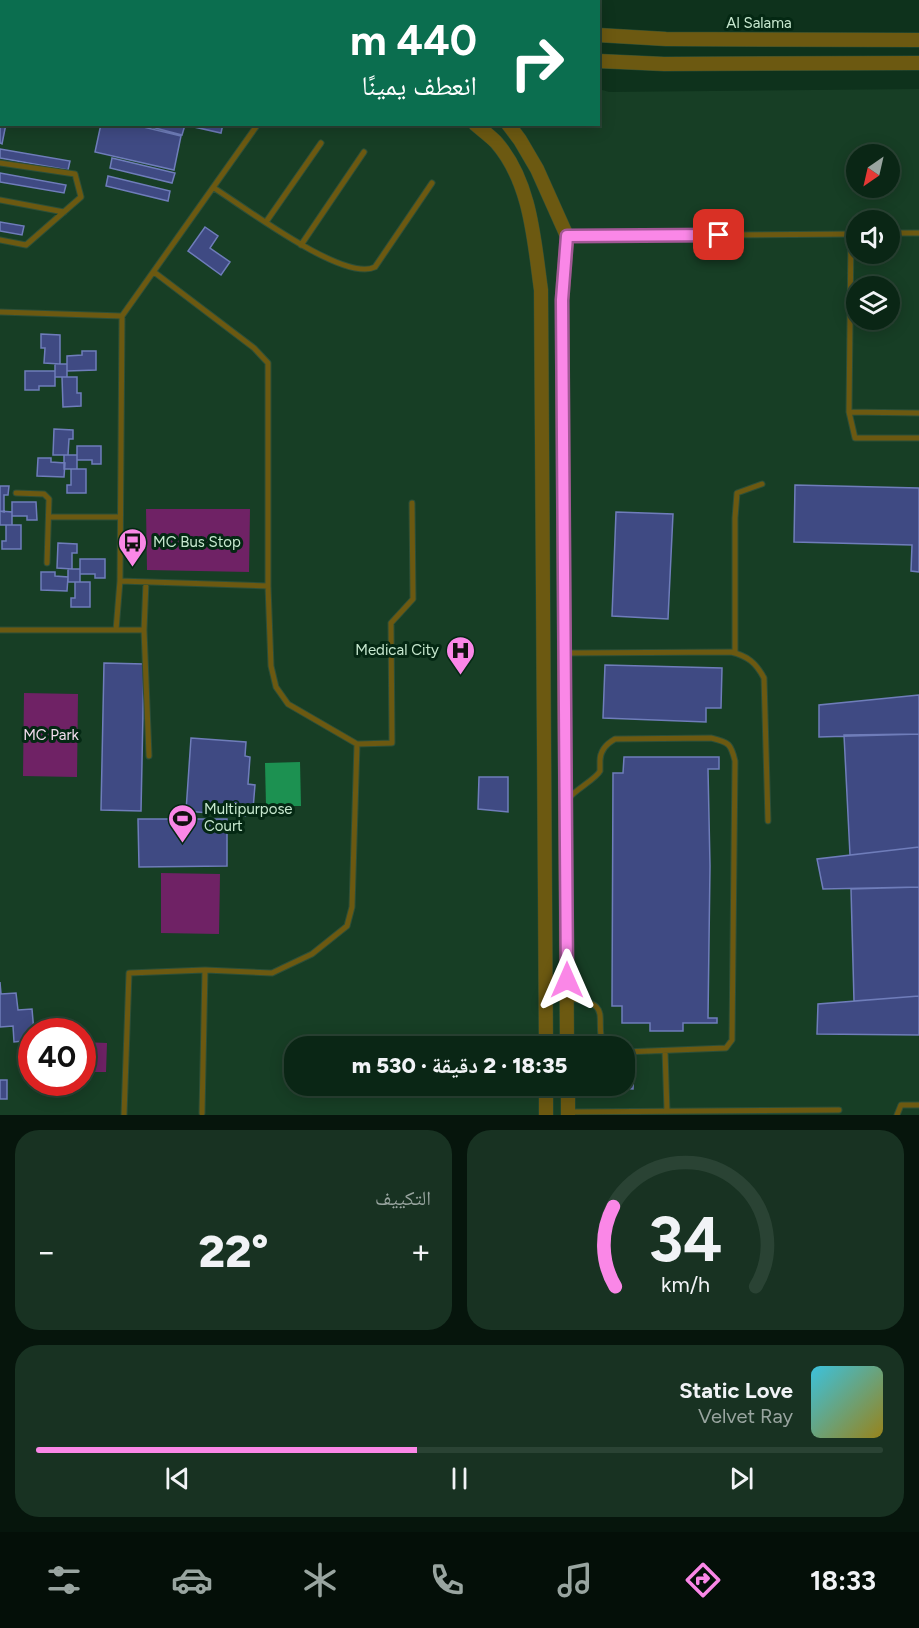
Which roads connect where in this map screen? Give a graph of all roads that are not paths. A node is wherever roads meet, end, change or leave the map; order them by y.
1 (600, 35) edge
2 (919, 40) edge
3 (600, 61) edge
4 (919, 63) edge
5 (257, 126) edge
6 (477, 126) edge
7 (510, 126) edge
8 (321, 143) dead end
9 (364, 152) dead end
10 (0, 164) edge
11 (537, 169) junction
12 (520, 179) junction
13 (432, 183) dead end
14 (214, 188) junction
15 (0, 200) edge
16 (64, 212) junction
17 (266, 222) junction
18 (900, 233) edge
19 (919, 233) edge
20 (846, 234) edge
21 (567, 236) junction
22 (0, 240) edge
23 (301, 245) junction
24 (853, 264) edge
25 (154, 272) junction
26 (0, 312) edge
27 (122, 316) junction
28 (849, 412) junction
29 (919, 413) edge
30 (919, 438) edge
31 (762, 484) dead end
32 (16, 493) dead end
33 (412, 503) dead end
34 (49, 517) junction
35 (120, 517) junction
36 (47, 563) dead end
37 (120, 581) junction
38 (146, 582) junction
39 (268, 586) junction
40 (0, 630) edge
41 (116, 630) junction
42 (144, 630) junction
43 (564, 653) junction
44 (735, 653) junction
45 (357, 744) junction
46 (149, 756) dead end
47 (566, 803) junction
48 (768, 821) dead end
49 (205, 970) junction
50 (567, 998) junction
51 (546, 1036) edge
52 (567, 1036) edge
53 (601, 1036) edge
54 (665, 1051) junction
55 (635, 1052) edge
56 (546, 1096) edge
57 (568, 1096) edge
58 (919, 1104) edge
59 (839, 1110) dead end
60 (667, 1111) junction
61 (202, 1113) dead end
62 (568, 1114) edge
63 (124, 1115) edge
64 (546, 1115) edge
65 (897, 1115) edge

1 - 2 street, Al Salama
3 - 4 street
5 - 14 lane
6 - 12 street
7 - 11 street
8 - 17 lane
9 - 23 lane
10 - 16 lane
11 - 12 street
11 - 21 street
12 - 51 street
13 - 23 lane
14 - 17 lane
14 - 25 lane
15 - 16 lane
16 - 22 lane
17 - 23 lane
18 - 19 lane
20 - 21 lane
21 - 43 street
24 - 28 lane
25 - 27 lane
25 - 39 lane
26 - 27 lane
27 - 35 lane
28 - 29 lane
28 - 30 lane
31 - 44 lane
32 - 34 lane
33 - 45 lane
34 - 35 lane
34 - 36 lane
35 - 37 lane
37 - 38 lane
37 - 41 lane
38 - 39 lane
38 - 42 lane
39 - 45 lane
40 - 41 lane
41 - 42 lane
42 - 46 lane
43 - 44 lane
43 - 47 street
44 - 48 lane
45 - 49 lane
47 - 50 street
47 - 54 lane
49 - 61 lane
49 - 63 lane
50 - 52 street
50 - 53 lane
54 - 55 lane
54 - 60 lane
56 - 64 street
57 - 62 street
58 - 65 lane
59 - 60 lane
60 - 62 lane

